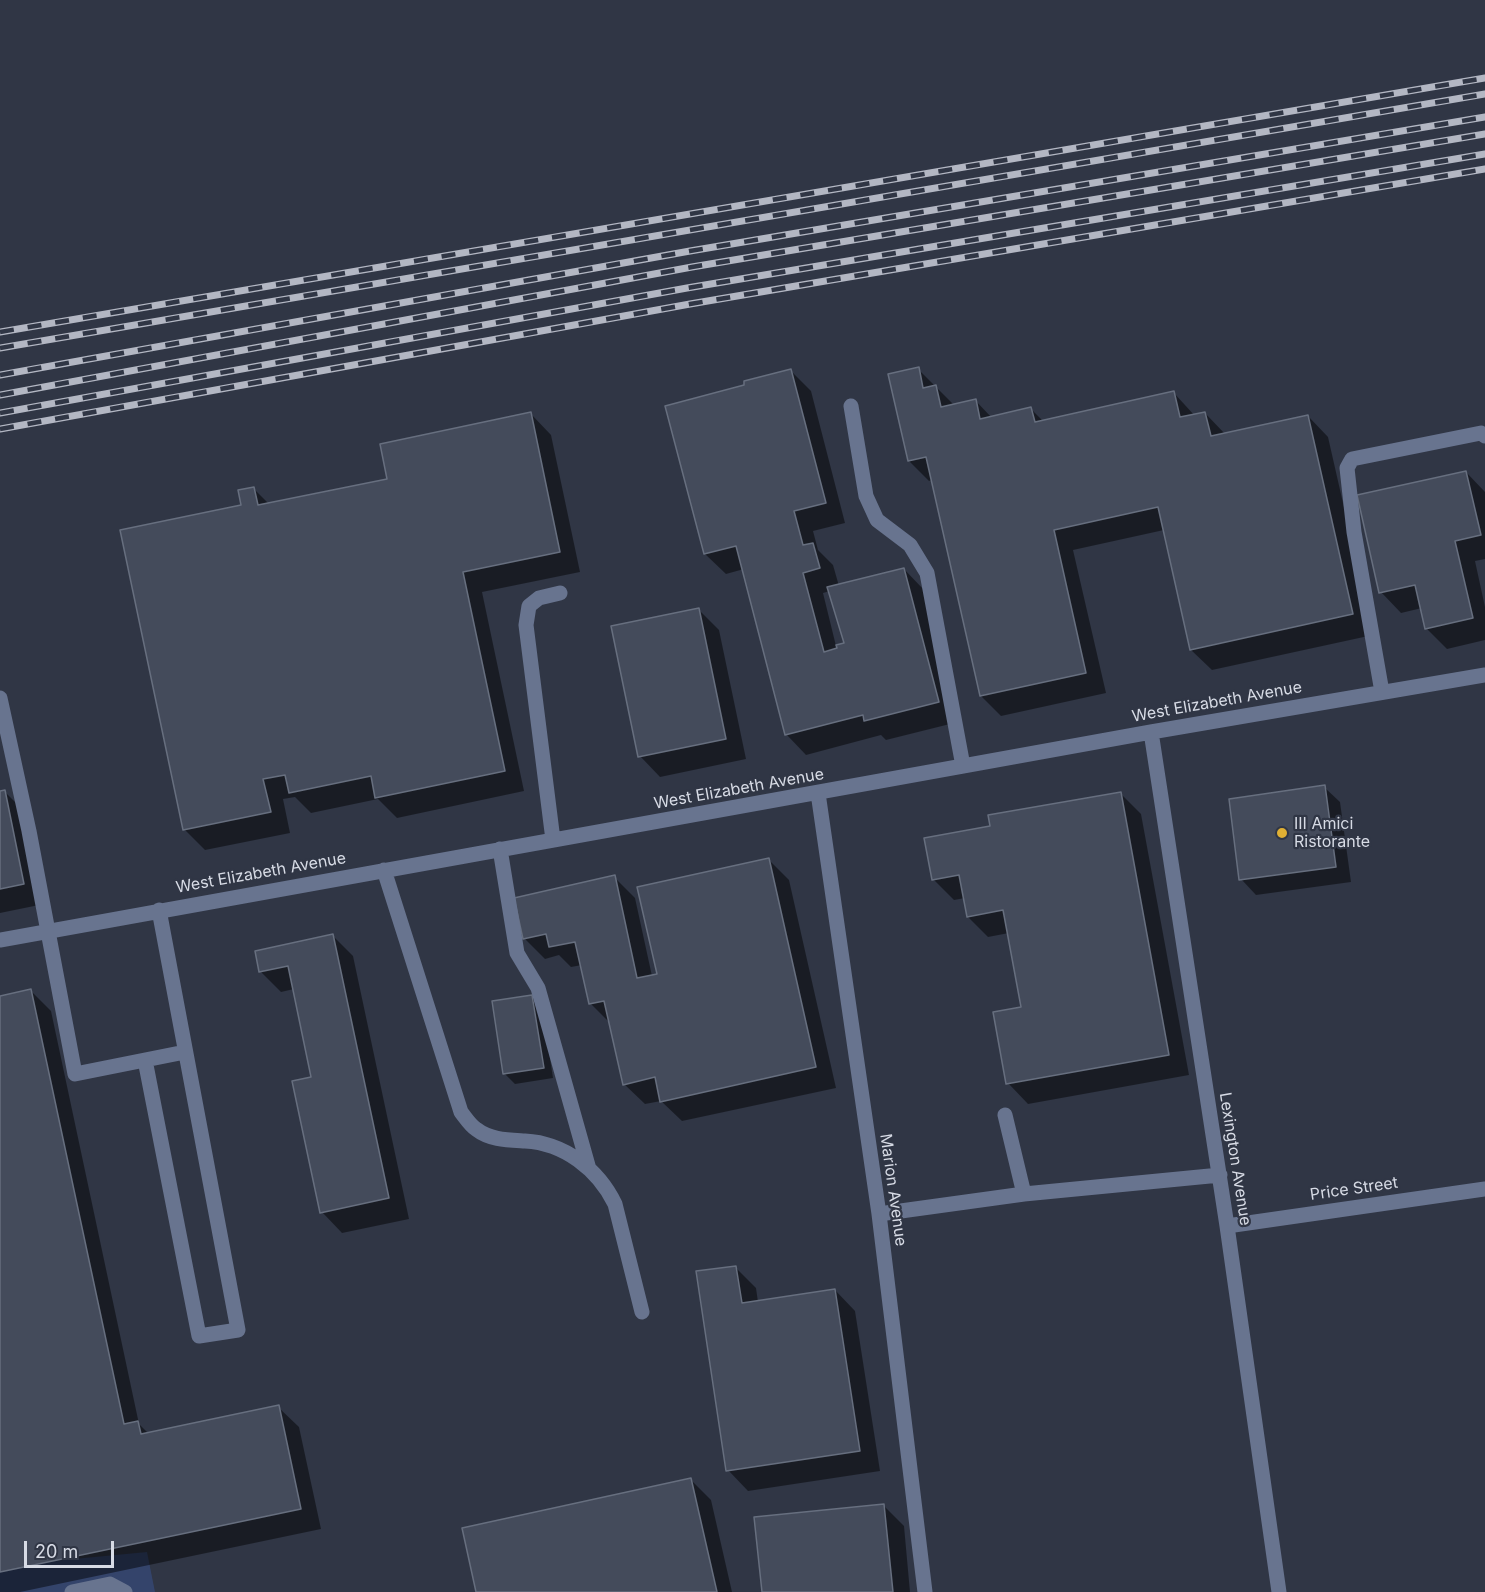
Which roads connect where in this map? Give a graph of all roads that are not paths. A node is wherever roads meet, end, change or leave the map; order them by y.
1 (851, 406) dead end
2 (1485, 436) edge
3 (560, 593) dead end
4 (1485, 675) edge
5 (1382, 692) junction
6 (0, 698) edge
7 (1151, 732) junction
8 (963, 766) junction
9 (818, 793) junction
10 (553, 840) junction
11 (500, 849) junction
12 (384, 870) junction
13 (159, 910) junction
14 (46, 932) junction
15 (0, 940) edge
16 (184, 1052) junction
17 (146, 1060) junction
18 (1005, 1115) dead end
19 (589, 1169) junction
20 (1220, 1175) junction
21 (1485, 1189) edge
22 (1024, 1194) junction
23 (879, 1214) junction
24 (1227, 1226) junction
25 (642, 1312) dead end
26 (72, 1592) edge
27 (125, 1592) edge
28 (925, 1592) edge
29 (1279, 1592) edge

1 - 8 street
2 - 5 street
3 - 10 street
4 - 5 street, West Elizabeth Avenue
5 - 7 street, West Elizabeth Avenue
6 - 14 street
7 - 8 street, West Elizabeth Avenue
7 - 20 street, Lexington Avenue
8 - 9 street, West Elizabeth Avenue
9 - 10 street, West Elizabeth Avenue
9 - 23 street, Marion Avenue
10 - 11 street, West Elizabeth Avenue
11 - 12 street, West Elizabeth Avenue
11 - 19 street
12 - 13 street, West Elizabeth Avenue
12 - 19 street
13 - 14 street, West Elizabeth Avenue
13 - 16 street
14 - 15 street, West Elizabeth Avenue
14 - 17 street
16 - 17 street
16 - 17 street
18 - 22 street
19 - 25 street
20 - 22 street
20 - 24 street, Lexington Avenue
21 - 24 street, Price Street
22 - 23 street
23 - 28 street, Marion Avenue
24 - 29 street, Lexington Avenue
26 - 27 street

